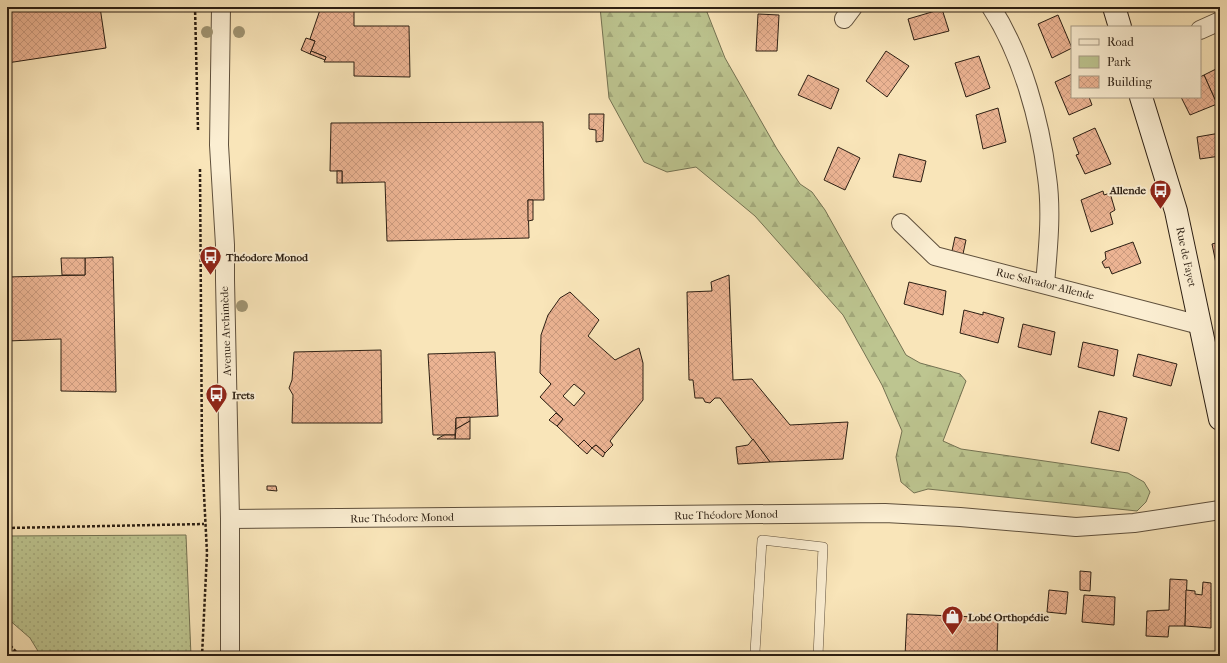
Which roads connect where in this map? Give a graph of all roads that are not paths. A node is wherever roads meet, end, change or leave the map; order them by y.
1 (222, 7) edge
2 (991, 7) edge
3 (1114, 7) edge
4 (1220, 21) edge
5 (1120, 26) edge
6 (1201, 30) edge
7 (1141, 98) edge
8 (901, 223) dead end
9 (1045, 284) junction
10 (1200, 325) junction
11 (1220, 419) edge
12 (1220, 510) edge
13 (230, 519) junction
14 (230, 656) edge
15 (758, 656) edge
16 (818, 656) edge

1 - 13 street, Avenue Archimède
2 - 9 street
3 - 5 main road
4 - 6 street
7 - 10 main road, Rue de Fayet
8 - 9 street, Rue Salvador Allende
9 - 10 street, Rue Salvador Allende
10 - 11 main road, Rue de Fayet
12 - 13 street, Rue Théodore Monod
13 - 14 street, Avenue Archimède
15 - 16 lane

